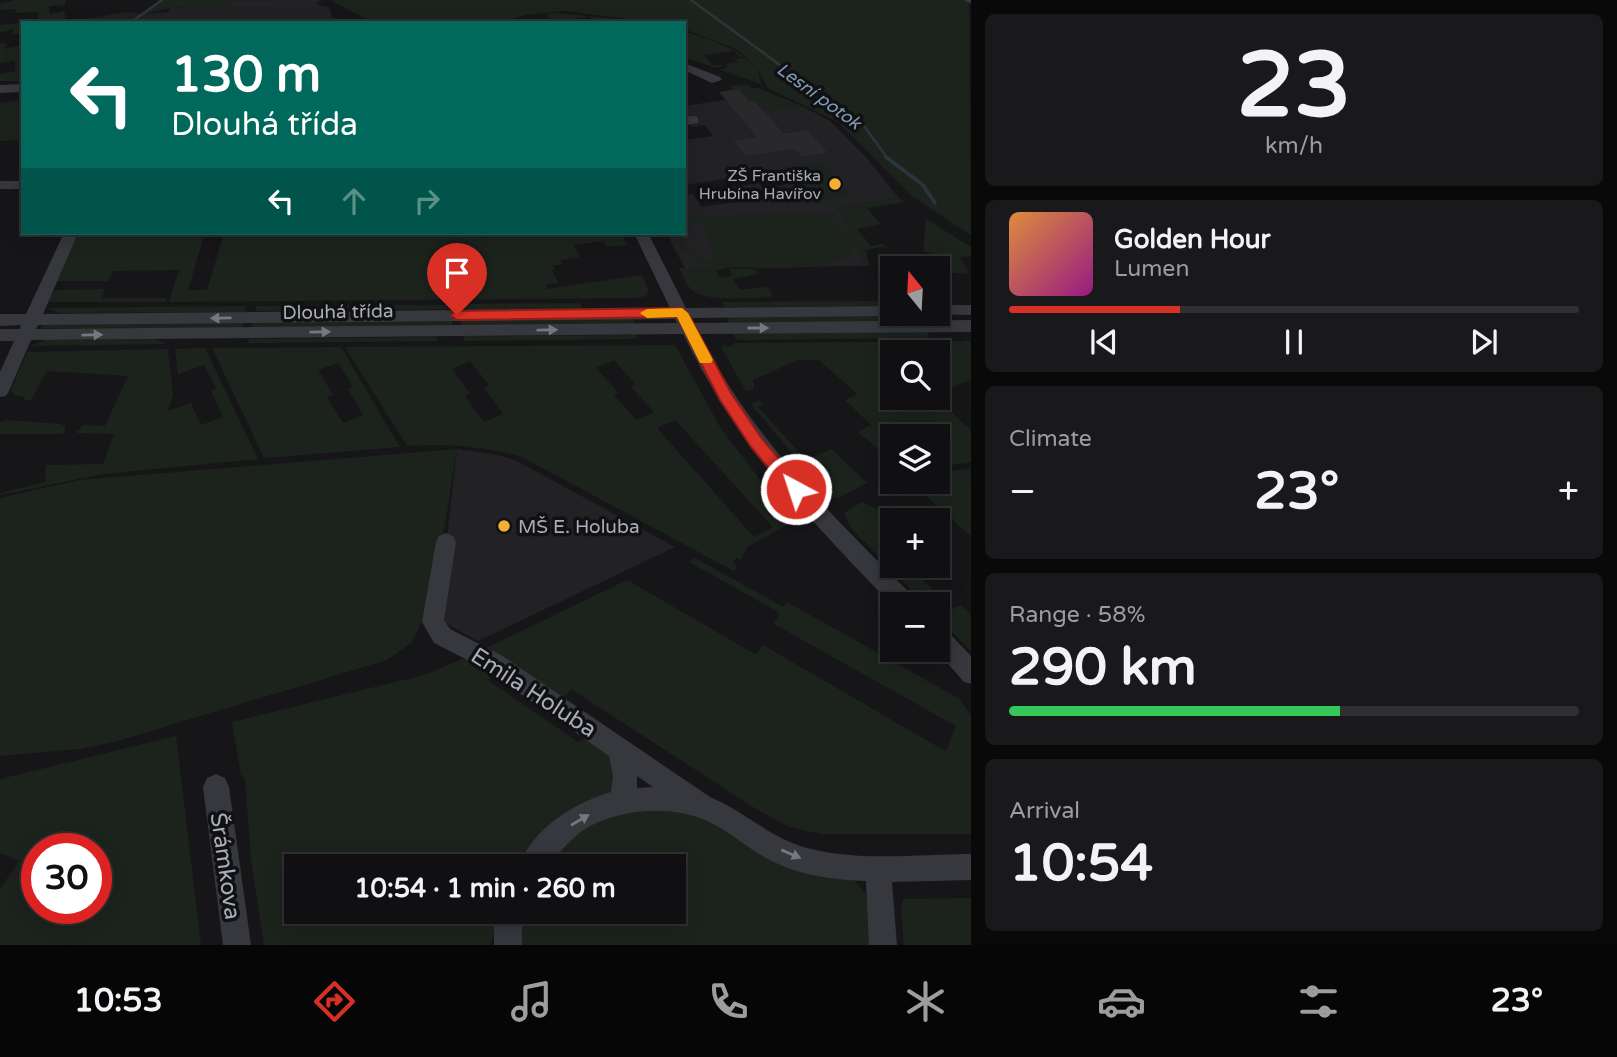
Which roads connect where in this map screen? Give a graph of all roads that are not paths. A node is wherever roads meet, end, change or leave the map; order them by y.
1 (686, 67) edge
2 (716, 80) dead end
3 (21, 88) edge
4 (0, 89) edge
5 (0, 185) edge
6 (21, 185) edge
7 (70, 235) edge
8 (642, 235) edge
9 (950, 310) edge
10 (971, 310) edge
11 (880, 312) edge
12 (0, 320) edge
13 (686, 321) junction
14 (971, 326) edge
15 (27, 327) junction
16 (0, 335) edge
17 (0, 391) edge
18 (446, 542) dead end
19 (894, 592) edge
20 (950, 650) edge
21 (971, 674) edge
22 (619, 748) junction
23 (216, 787) dead end
24 (622, 802) junction
25 (705, 807) junction
26 (541, 854) edge
27 (878, 867) junction
28 (971, 867) edge
29 (509, 924) edge
30 (237, 945) edge
31 (508, 945) edge
32 (883, 945) edge

1 - 2 street
3 - 4 street
5 - 6 street
7 - 15 street
8 - 13 street
9 - 10 street
11 - 13 street, Dlouhá třída
12 - 15 street, Dlouhá třída
13 -> 14 street, Dlouhá třída
13 - 15 street, Dlouhá třída
13 - 19 street
15 - 16 street, Dlouhá třída
15 - 17 street
18 - 22 street, Emila Holuba
20 - 21 street
22 - 24 street
22 - 25 street, Emila Holuba
23 - 30 street, Šrámkova
24 - 25 street
26 -> 24 street
25 -> 27 street, Emila Holuba
27 - 28 street, Emila Holuba
27 - 32 street
29 - 31 street

